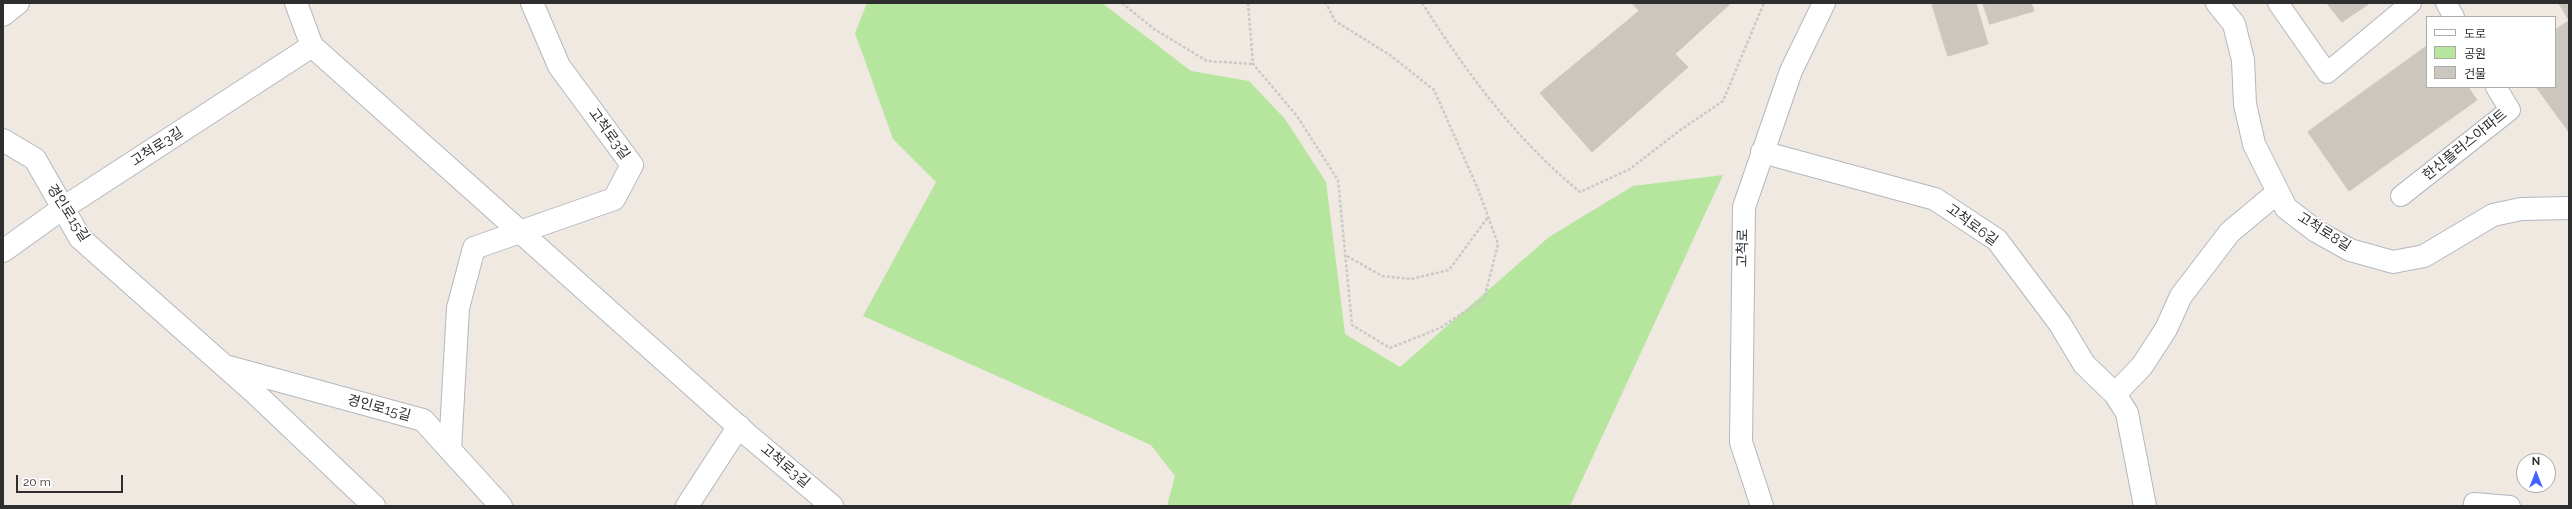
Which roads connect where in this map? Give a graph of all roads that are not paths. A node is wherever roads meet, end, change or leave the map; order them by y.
1 (18, 3) edge
2 (296, 3) edge
3 (532, 3) edge
4 (1824, 3) edge
5 (2217, 3) edge
6 (2278, 3) edge
7 (2411, 3) edge
8 (2446, 3) edge
9 (3, 15) edge
10 (2453, 16) edge
11 (312, 46) junction
12 (2497, 88) edge
13 (3, 140) edge
14 (1762, 152) junction
15 (2278, 192) junction
16 (2401, 196) dead end
17 (63, 208) junction
18 (2569, 208) edge
19 (520, 232) junction
20 (3, 251) edge
21 (224, 366) junction
22 (2116, 394) junction
23 (739, 426) junction
24 (450, 450) junction
25 (2474, 504) dead end
26 (374, 506) edge
27 (501, 506) edge
28 (687, 506) edge
29 (832, 506) edge
30 (1762, 506) edge
31 (2145, 506) edge
32 (2510, 506) edge

1 - 9 street
2 - 11 street, 고척로3길
3 - 19 street, 고척로3길
4 - 14 street, 고척로
5 - 15 street, 고척로8길
6 - 7 lane
8 - 10 lane
11 - 17 street, 고척로3길
11 - 19 street, 고척로3길
12 - 16 lane, 한신플러스아파트
13 - 17 street, 경인로15길
14 - 22 street, 고척로6길
14 - 30 street, 고척로
15 - 18 street, 고척로8길
15 - 22 street
17 - 20 street, 고척로3길
17 - 21 street, 경인로15길
19 - 23 street, 고척로3길
19 - 24 street, 고척로3길
21 - 24 street, 경인로15길
21 - 26 street, 경인로15길
22 - 31 street, 고척로6길
23 - 28 street
23 - 29 street, 고척로3길
24 - 27 street, 경인로15길
25 - 32 lane

